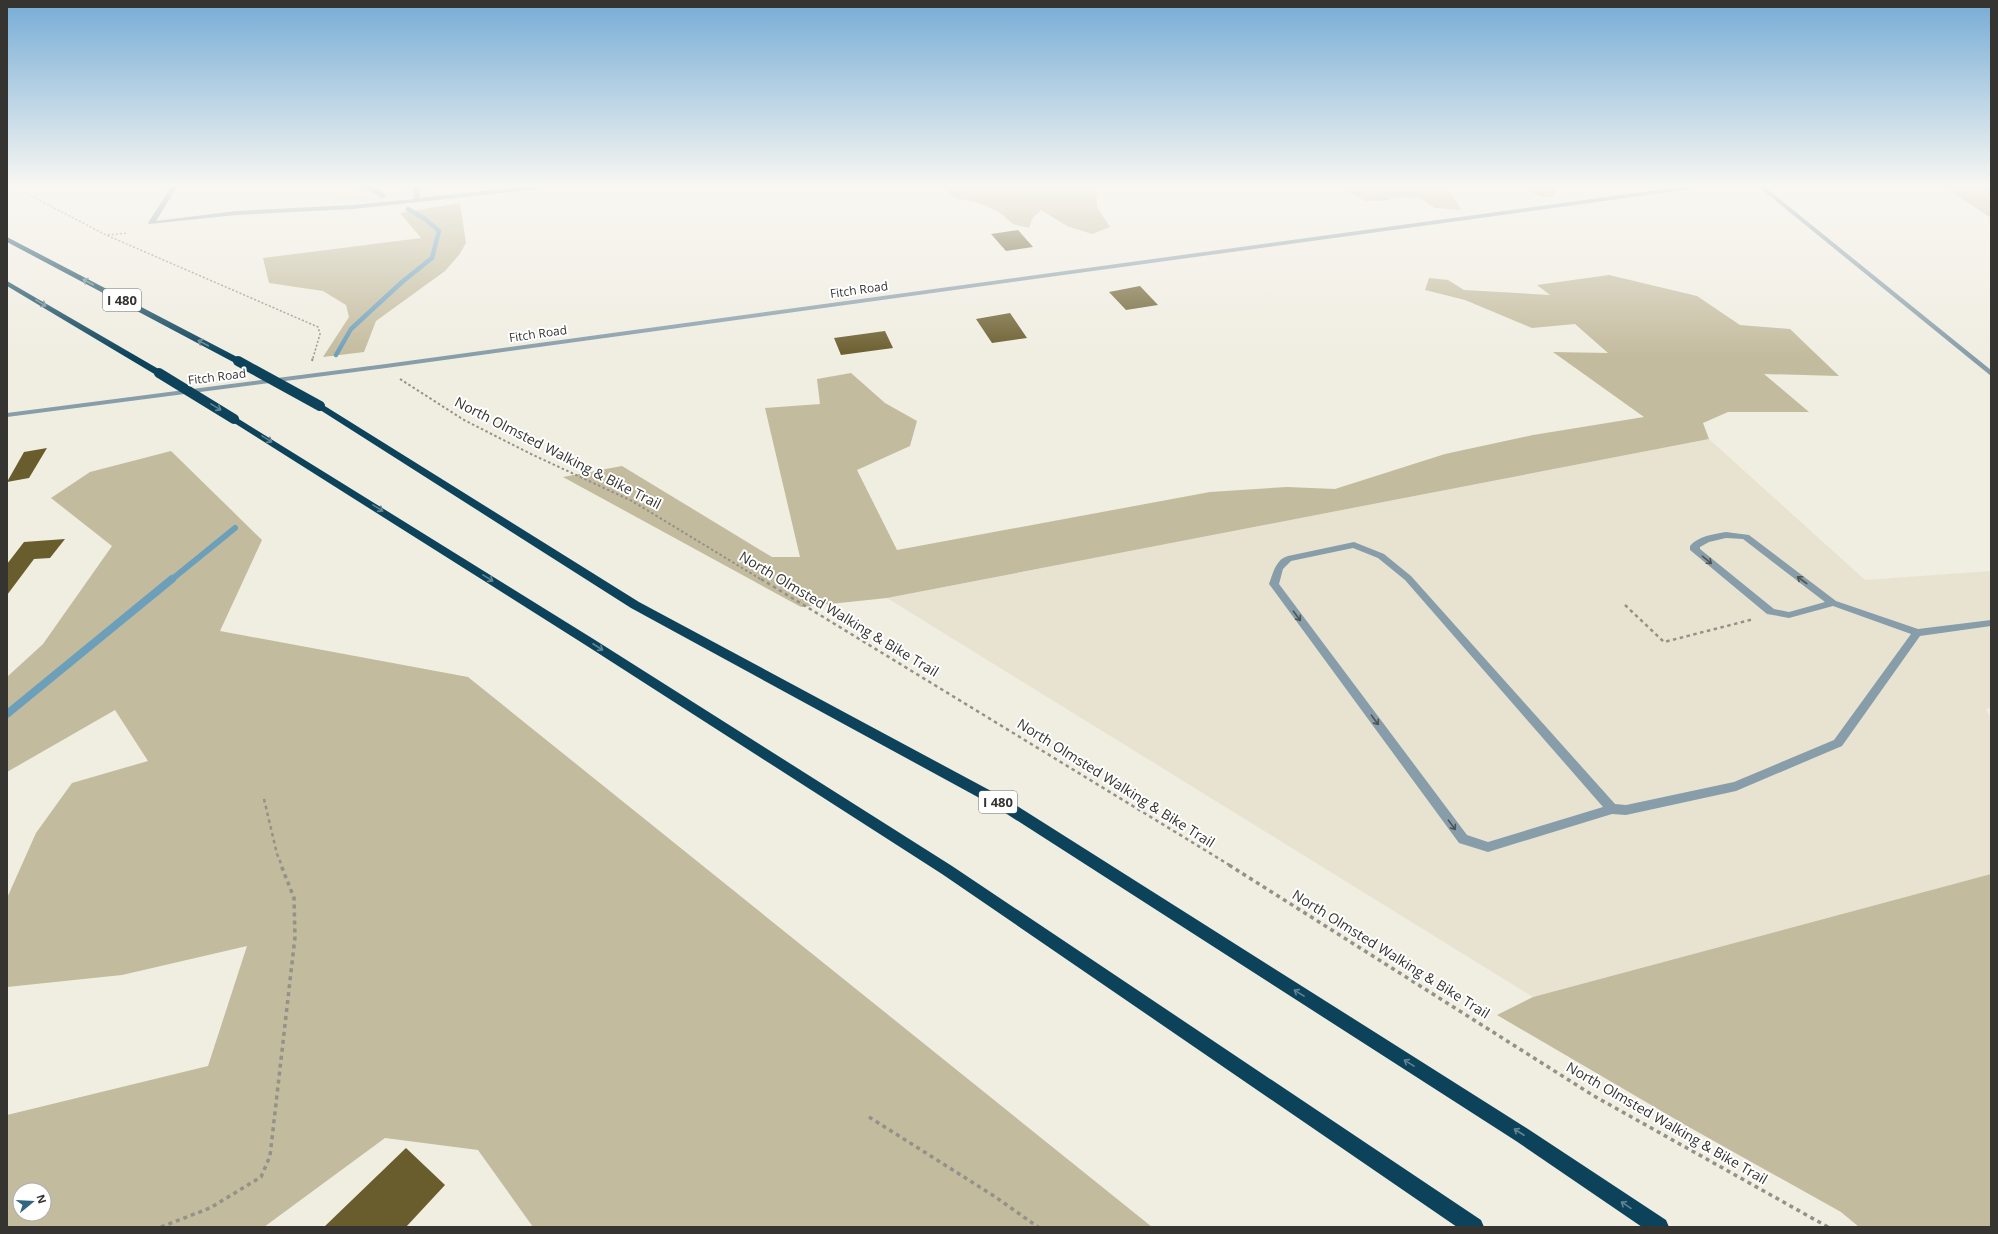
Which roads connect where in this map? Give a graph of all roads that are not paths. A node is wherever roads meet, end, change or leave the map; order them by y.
1 (12, 242) edge
2 (1294, 242) edge
3 (1829, 242) edge
4 (7, 283) edge
5 (1991, 374) edge
6 (8, 416) edge
7 (1833, 603) junction
8 (1991, 623) edge
9 (1917, 633) junction
10 (1612, 809) junction
11 (1474, 1227) edge
12 (1659, 1227) edge

12 -> 1 highway, I 480, bridge
2 - 6 street, Fitch Road
3 - 5 street
4 -> 11 highway, bridge
7 -> 7 street
7 - 9 street
8 - 9 street
9 - 10 street
10 -> 10 street

